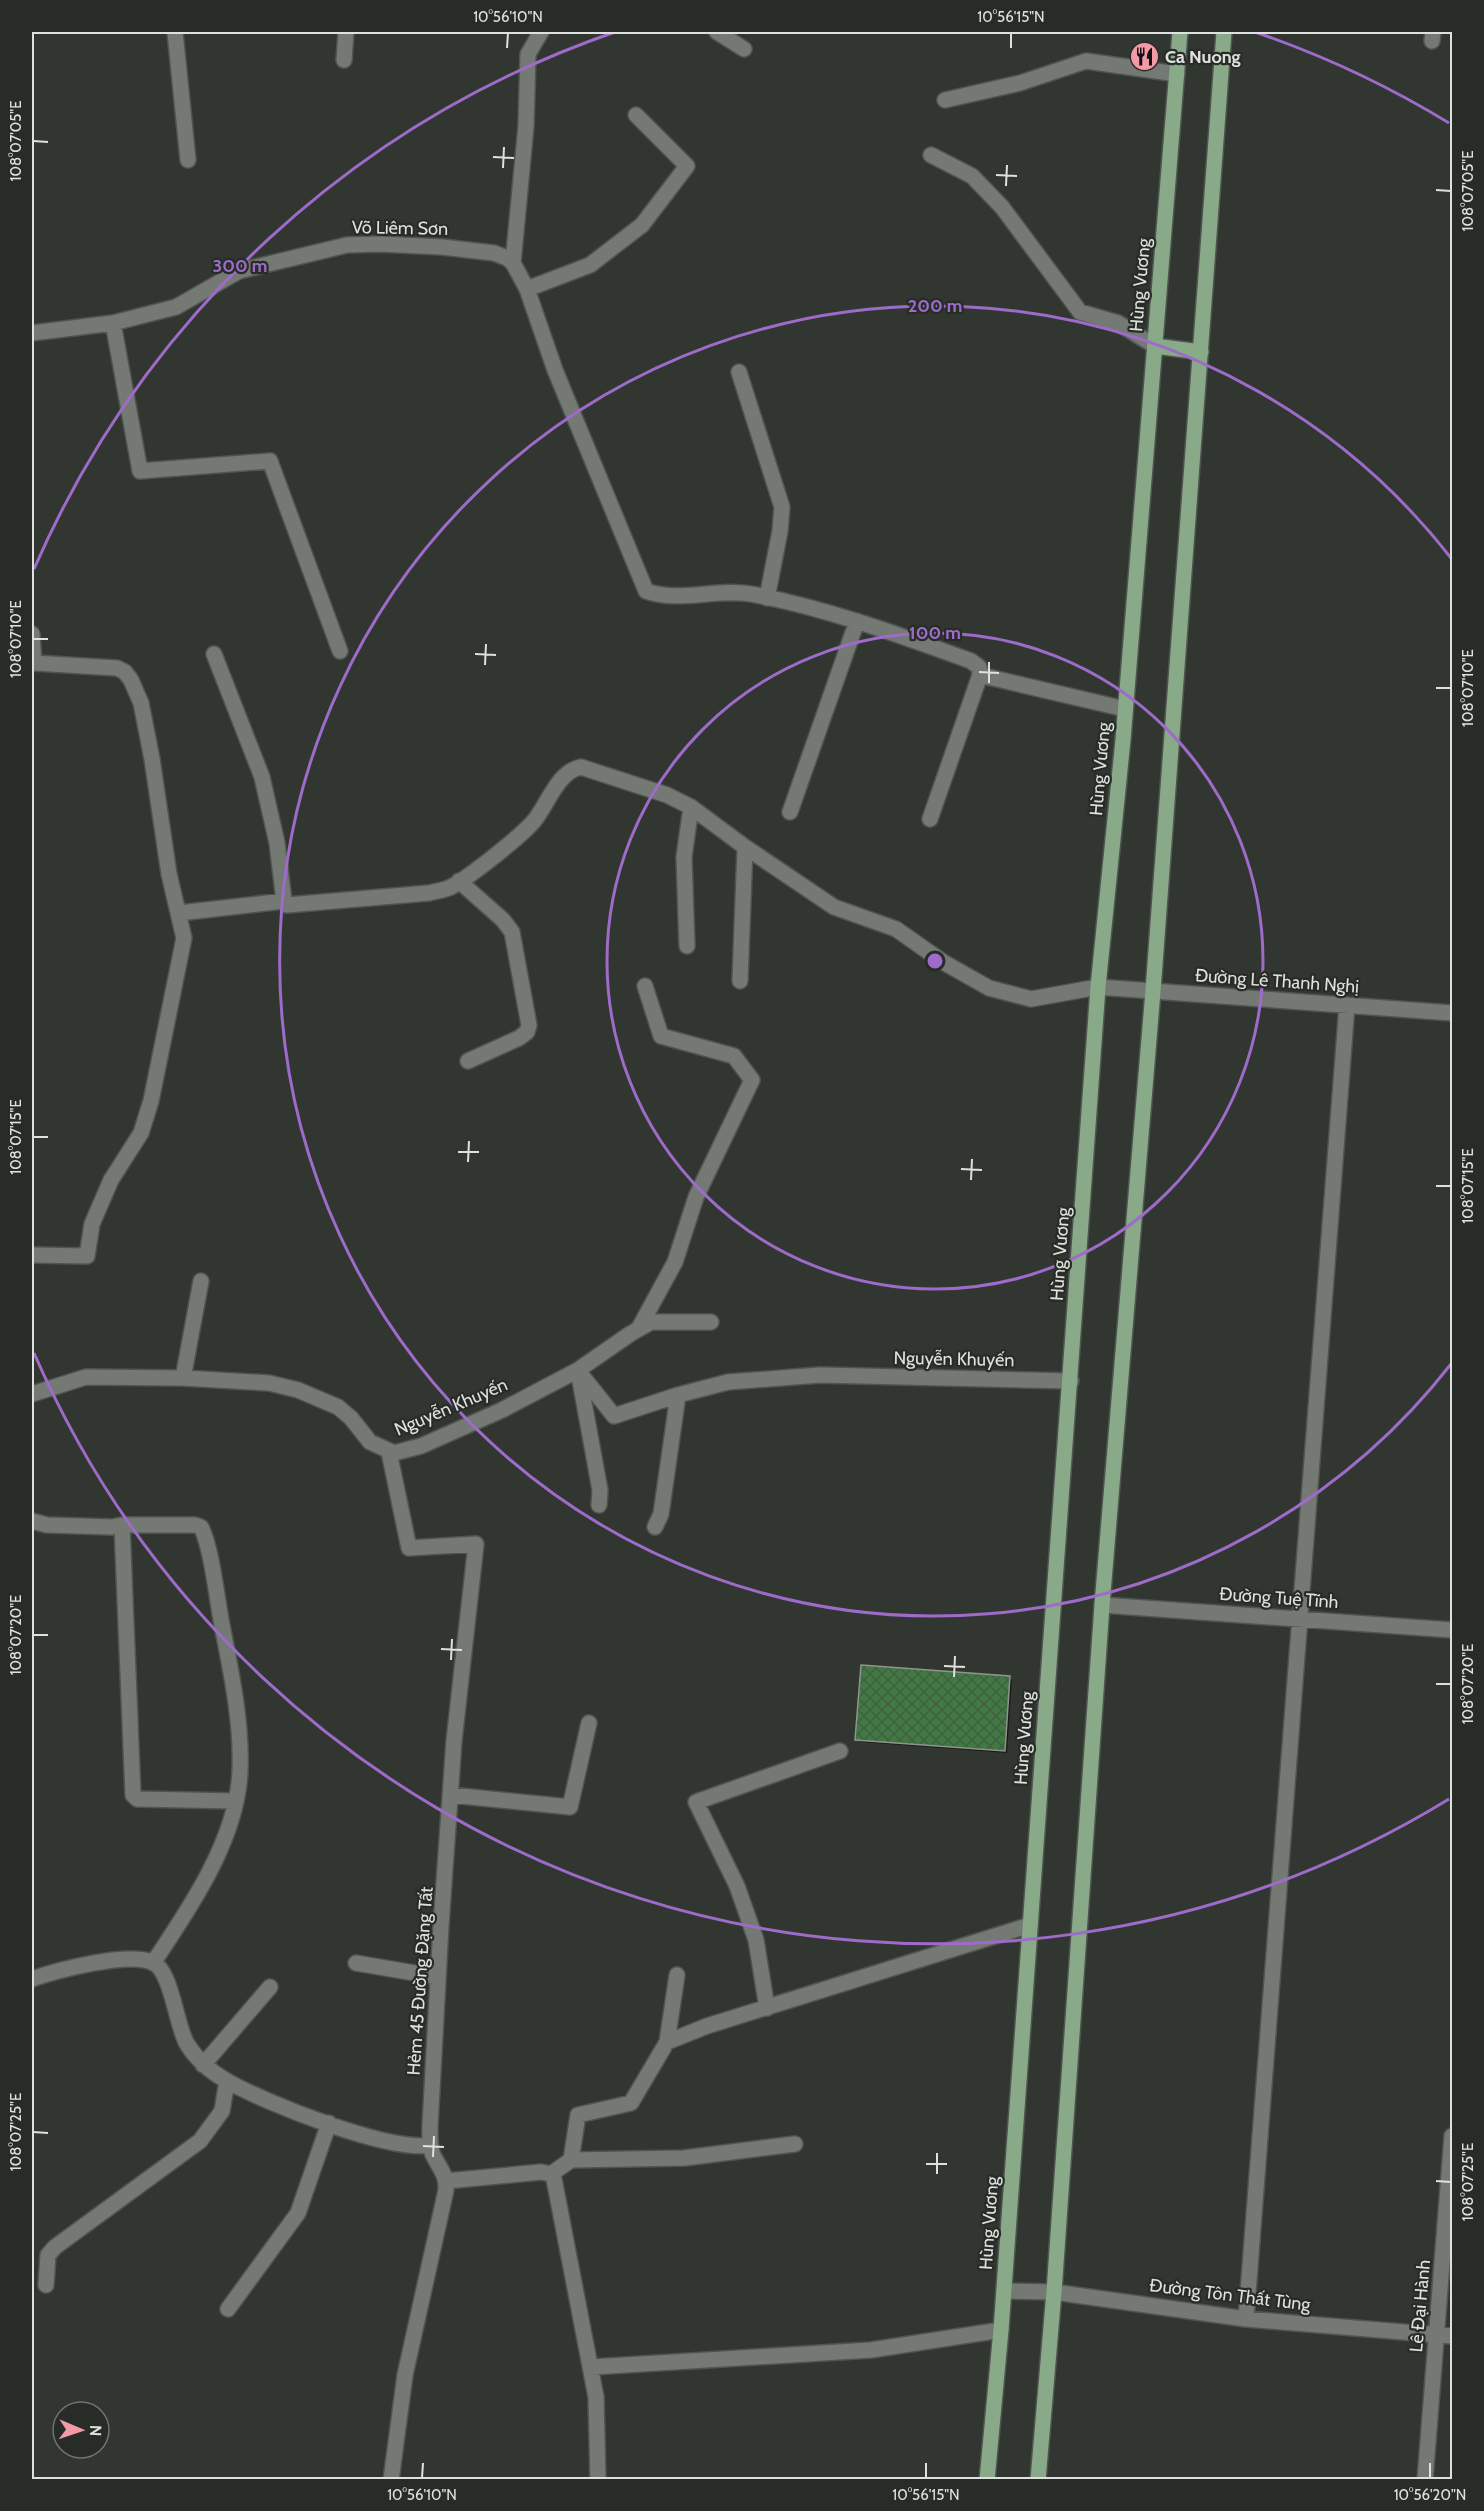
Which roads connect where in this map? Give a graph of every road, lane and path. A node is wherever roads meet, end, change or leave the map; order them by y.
1 (175, 32) edge
2 (346, 32) edge
3 (542, 32) edge
4 (717, 32) edge
5 (1180, 32) edge
6 (1224, 32) edge
7 (744, 49) dead end
8 (344, 60) dead end
9 (1177, 74) junction
10 (945, 100) dead end
11 (636, 116) dead end
12 (930, 155) dead end
13 (188, 160) dead end
14 (513, 263) junction
15 (527, 289) junction
16 (113, 323) junction
17 (32, 333) edge
18 (1155, 346) junction
19 (1201, 352) junction
20 (739, 372) dead end
21 (767, 598) junction
22 (857, 621) junction
23 (32, 634) edge
24 (340, 651) dead end
25 (214, 654) dead end
26 (33, 663) edge
27 (980, 675) junction
28 (1125, 709) junction
29 (691, 807) junction
30 (790, 812) dead end
31 (930, 819) dead end
32 (745, 847) junction
33 (459, 881) junction
34 (284, 901) junction
35 (179, 913) junction
36 (687, 946) dead end
37 (740, 981) dead end
38 (645, 986) dead end
39 (1098, 987) junction
40 (1153, 991) junction
41 (1347, 1005) junction
42 (1452, 1013) edge
43 (468, 1061) dead end
44 (32, 1254) edge
45 (201, 1281) dead end
46 (711, 1322) dead end
47 (639, 1328) junction
48 (578, 1370) junction
49 (183, 1378) junction
50 (1071, 1381) junction
51 (32, 1394) edge
52 (678, 1395) junction
53 (389, 1452) junction
54 (599, 1505) dead end
55 (32, 1521) edge
56 (122, 1526) junction
57 (655, 1527) dead end
58 (1102, 1605) junction
59 (1300, 1618) junction
60 (1452, 1630) edge
61 (588, 1723) dead end
62 (840, 1751) dead end
63 (451, 1795) junction
64 (236, 1801) junction
65 (1030, 1925) junction
66 (153, 1963) junction
67 (356, 1963) dead end
68 (677, 1975) dead end
69 (438, 1977) junction
70 (32, 1979) edge
71 (270, 1987) dead end
72 (767, 2008) junction
73 (667, 2042) junction
74 (203, 2065) junction
75 (227, 2081) junction
76 (329, 2123) junction
77 (1452, 2136) edge
78 (795, 2144) dead end
79 (430, 2145) junction
80 (571, 2160) junction
81 (551, 2174) junction
82 (446, 2181) junction
83 (46, 2285) dead end
84 (1004, 2291) junction
85 (1054, 2292) junction
86 (228, 2309) dead end
87 (1246, 2319) junction
88 (1001, 2330) junction
89 (1445, 2336) edge
90 (592, 2367) junction
91 (391, 2480) edge
92 (598, 2480) edge
93 (987, 2480) edge
94 (1038, 2480) edge
95 (1425, 2480) edge

1 - 13 street
2 - 8 street
3 - 14 street
4 - 7 street
5 - 9 main road, Hùng Vương
6 - 19 main road
9 - 10 street
9 - 18 main road, Hùng Vương
11 - 15 street
12 - 18 street
14 - 15 street
14 - 16 street, Võ Liêm Sơn
15 - 21 street
16 - 17 street, Võ Liêm Sơn
16 - 24 street
18 - 19 main road
18 - 28 main road, Hùng Vương
19 - 40 main road
20 - 21 street
21 - 22 street
22 - 27 street
22 - 30 street
23 - 26 street
25 - 34 street
26 - 35 street
27 - 28 street
27 - 31 street
28 - 39 main road, Hùng Vương
29 - 32 street, Đường Lê Thanh Nghị
29 - 33 street, Đường Lê Thanh Nghị
29 - 36 street
32 - 37 street
32 - 39 street, Đường Lê Thanh Nghị
33 - 34 street, Đường Lê Thanh Nghị
33 - 43 street
34 - 35 street, Đường Lê Thanh Nghị
35 - 44 street
38 - 47 street
39 - 40 street, Đường Lê Thanh Nghị
39 - 50 main road, Hùng Vương
40 - 41 street, Đường Lê Thanh Nghị
40 - 58 main road
41 - 42 street, Đường Lê Thanh Nghị
41 - 59 street
45 - 49 street
46 - 47 street, Nguyễn Khuyến
47 - 48 street, Nguyễn Khuyến
48 - 52 street, Nguyễn Khuyến
48 - 53 street, Nguyễn Khuyến
48 - 54 street
49 - 51 street, Nguyễn Khuyến
49 - 53 street, Nguyễn Khuyến
50 - 52 street, Nguyễn Khuyến
50 - 65 main road, Hùng Vương
52 - 57 street
53 - 63 street, Hẻm 45 Đường Đặng Tất
55 - 56 street
56 - 64 street
56 - 64 street
58 - 59 street, Đường Tuệ Tĩnh
58 - 85 main road
59 - 60 street, Đường Tuệ Tĩnh
59 - 87 street
61 - 63 street
62 - 72 street
63 - 69 street, Hẻm 45 Đường Đặng Tất
64 - 66 street
65 - 72 street
65 - 84 main road, Hùng Vương
66 - 70 street
66 - 74 street
67 - 69 street
68 - 73 street
69 - 79 street, Hẻm 45 Đường Đặng Tất
71 - 74 street
72 - 73 street
73 - 80 street
74 - 75 street
75 - 76 street
75 - 83 street
76 - 79 street
76 - 86 street
77 - 89 street, Lê Đại Hành
78 - 80 street
79 - 82 street, Hẻm 45 Đường Đặng Tất
80 - 81 street
81 - 82 street
81 - 90 street
82 - 91 street
84 - 85 street, Đường Tôn Thất Tùng
84 - 88 main road, Hùng Vương
85 - 87 street, Đường Tôn Thất Tùng
85 - 94 main road
87 - 89 street, Đường Tôn Thất Tùng
88 - 90 street
88 - 93 main road, Hùng Vương
89 - 95 street, Lê Đại Hành
90 - 92 street

